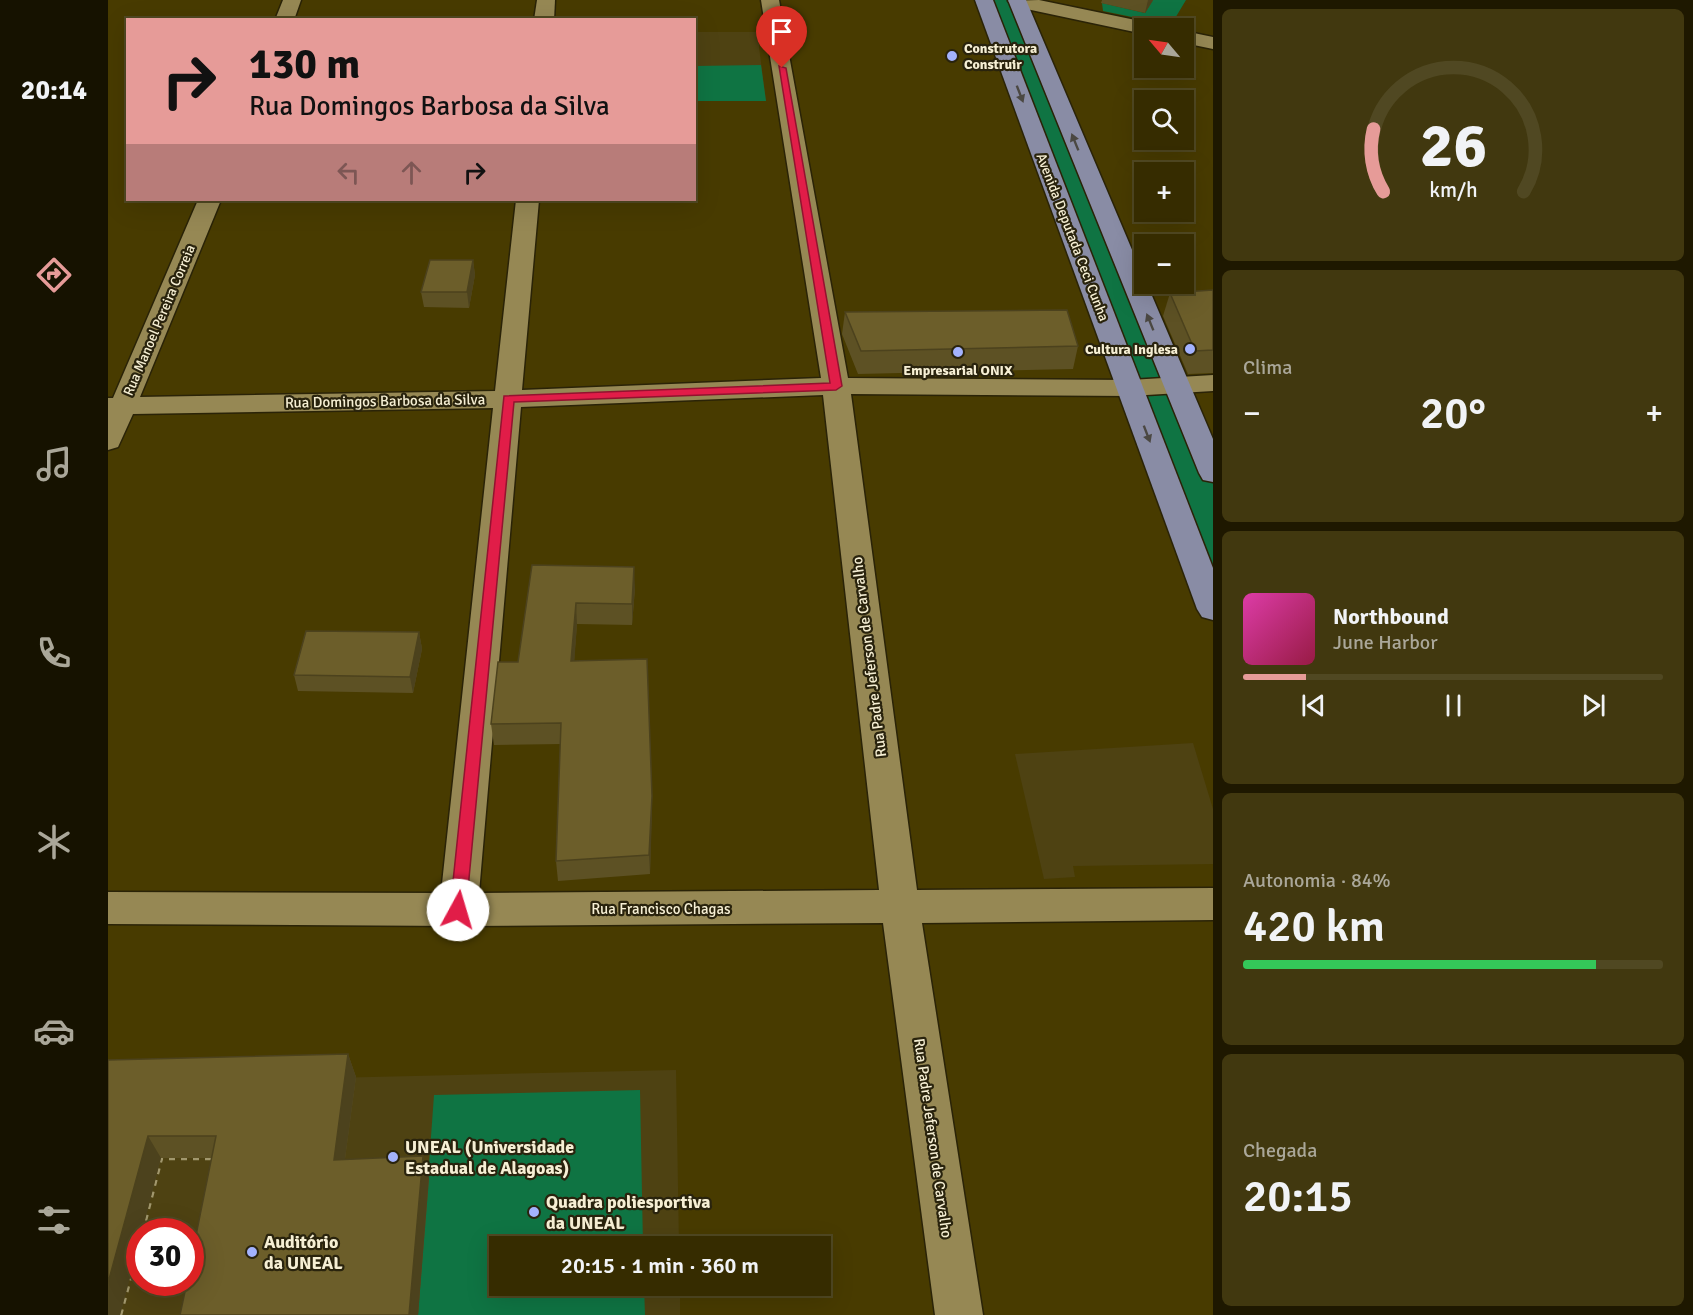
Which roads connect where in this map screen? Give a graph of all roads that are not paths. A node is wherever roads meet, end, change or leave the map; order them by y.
1 (292, 0) edge
2 (546, 0) edge
3 (770, 0) edge
4 (984, 0) edge
5 (1017, 0) edge
6 (285, 18) edge
7 (544, 18) edge
8 (1134, 26) edge
9 (1194, 39) edge
10 (1213, 43) edge
11 (209, 201) edge
12 (527, 201) edge
13 (1175, 383) junction
14 (1213, 383) edge
15 (836, 386) junction
16 (1130, 388) junction
17 (508, 399) junction
18 (116, 406) edge
19 (108, 441) edge
20 (1213, 473) edge
21 (1213, 609) edge
22 (1213, 904) edge
23 (900, 907) junction
24 (108, 908) edge
25 (458, 910) junction
26 (959, 1315) edge

1 - 6 street
2 - 7 street
3 - 15 street, Rua Padre Jeferson de Carvalho
4 -> 16 main road, Avenida Deputada Ceci Cunha
5 - 8 street
13 -> 5 main road
9 - 10 street
11 - 18 street, Rua Manoel Pereira Correia
12 - 17 street
13 - 14 street
13 - 16 street, Rua Domingos Barbosa da Silva
13 - 20 main road
15 - 16 street, Rua Domingos Barbosa da Silva
15 - 17 street, Rua Domingos Barbosa da Silva
15 - 23 street, Rua Padre Jeferson de Carvalho
16 -> 21 main road, Avenida Deputada Ceci Cunha
17 - 18 street, Rua Domingos Barbosa da Silva
17 - 25 street
18 - 19 street, Rua Manoel Pereira Correia
22 - 23 street, Rua Francisco Chagas
23 - 25 street, Rua Francisco Chagas
23 - 26 street, Rua Padre Jeferson de Carvalho
24 - 25 street, Rua Francisco Chagas

